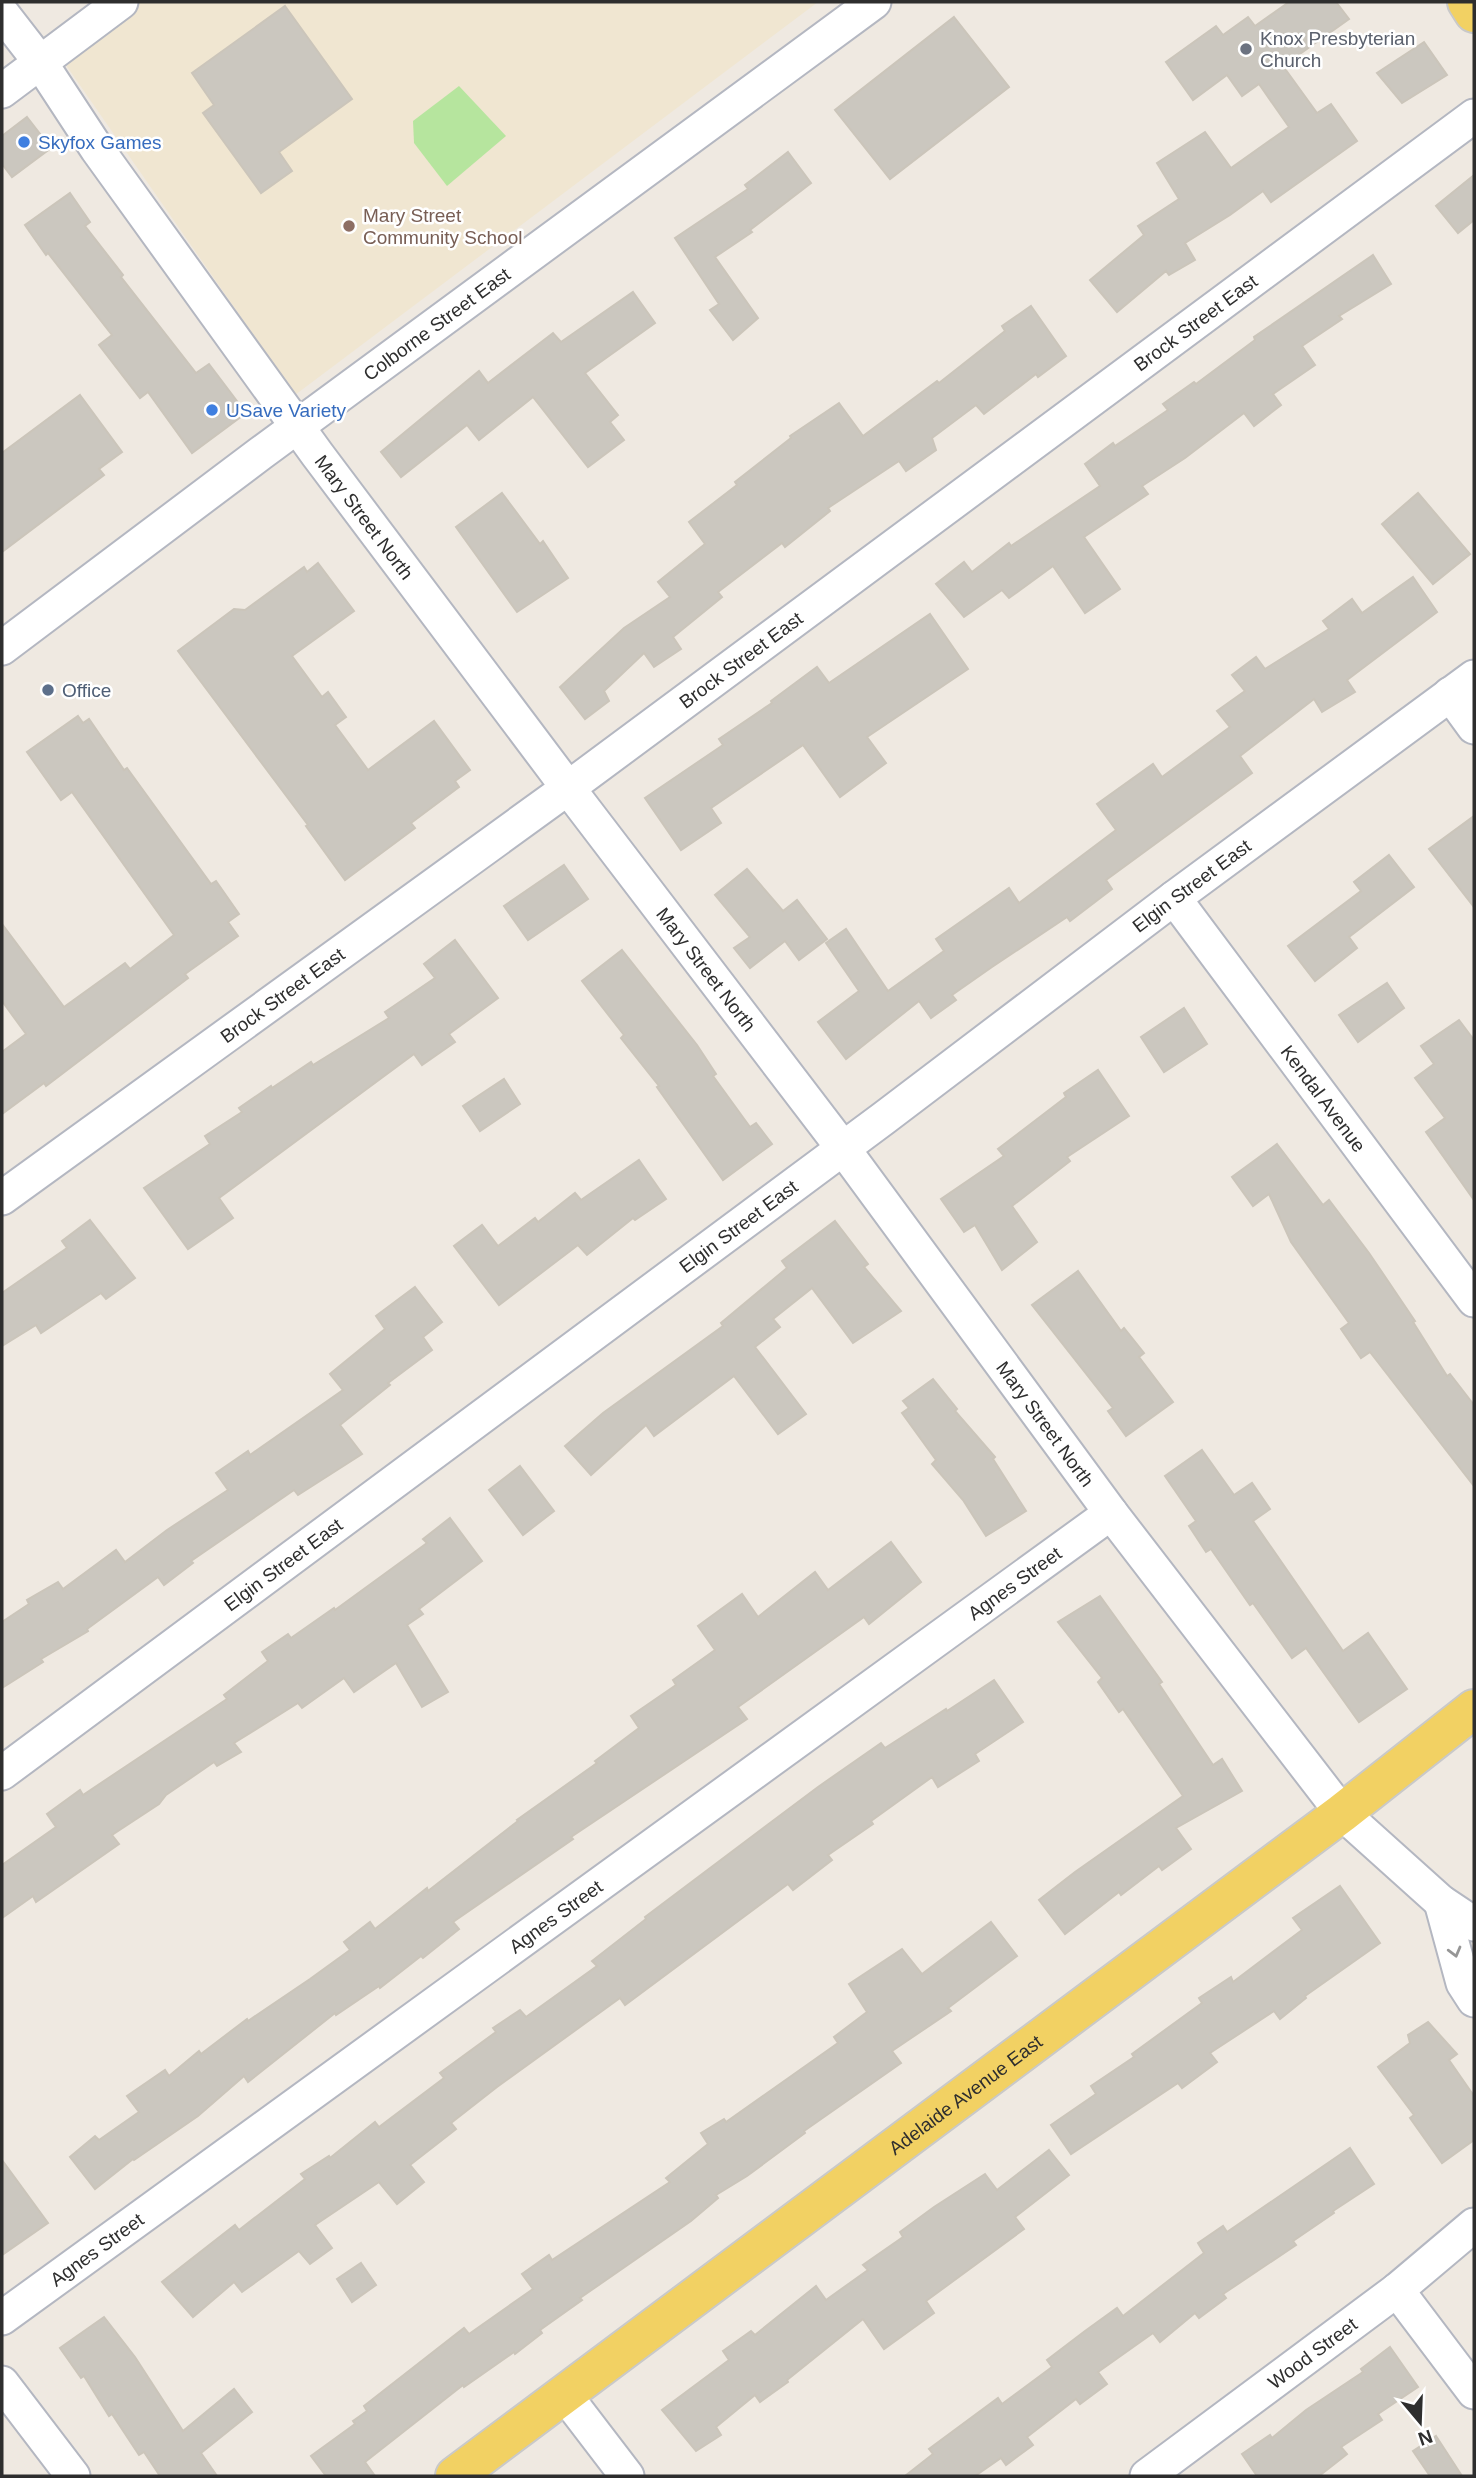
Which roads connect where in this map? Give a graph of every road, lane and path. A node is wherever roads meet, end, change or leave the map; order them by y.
1 (121, 2) edge
2 (874, 2) edge
3 (1467, 2) edge
4 (2, 13) edge
5 (1474, 13) edge
6 (40, 62) junction
7 (2, 91) edge
8 (1474, 116) edge
9 (297, 426) junction
10 (2, 648) edge
11 (1462, 685) edge
12 (1474, 727) edge
13 (568, 788) junction
14 (1174, 898) junction
15 (842, 1147) junction
16 (2, 1198) edge
17 (1474, 1300) edge
18 (1111, 1513) junction
19 (1474, 1709) edge
20 (2, 1773) edge
21 (1342, 1813) junction
22 (1441, 1902) junction
23 (1474, 1924) edge
24 (1474, 2000) edge
25 (1474, 2225) edge
26 (1397, 2290) junction
27 (2, 2318) edge
28 (2, 2383) edge
29 (1474, 2392) edge
30 (565, 2395) junction
31 (73, 2476) edge
32 (455, 2476) edge
33 (627, 2476) edge
34 (1147, 2476) edge

1 - 6 street
2 - 9 street, Colborne Street East
3 - 5 main road
4 - 6 street, Mary Street North
6 - 7 street
6 - 9 street, Mary Street North
8 - 13 street, Brock Street East
9 - 10 street, Colborne Street East
9 - 13 street, Mary Street North
11 - 12 street
11 - 14 street, Elgin Street East
13 - 15 street, Mary Street North
13 - 16 street, Brock Street East
14 - 15 street, Elgin Street East
14 - 17 street, Kendal Avenue
15 - 18 street, Mary Street North
15 - 20 street, Elgin Street East
18 - 21 street, Mary Street North
18 - 27 street, Agnes Street
19 - 21 main road, Adelaide Avenue East
21 - 22 street, Mary Street North
21 - 30 main road, Adelaide Avenue East
22 - 23 street, Mary Street North
22 -> 24 street
25 - 26 street, Wood Street
26 - 29 street
26 - 34 street, Wood Street
28 - 31 street
30 - 32 main road, Adelaide Avenue East
30 - 33 street

